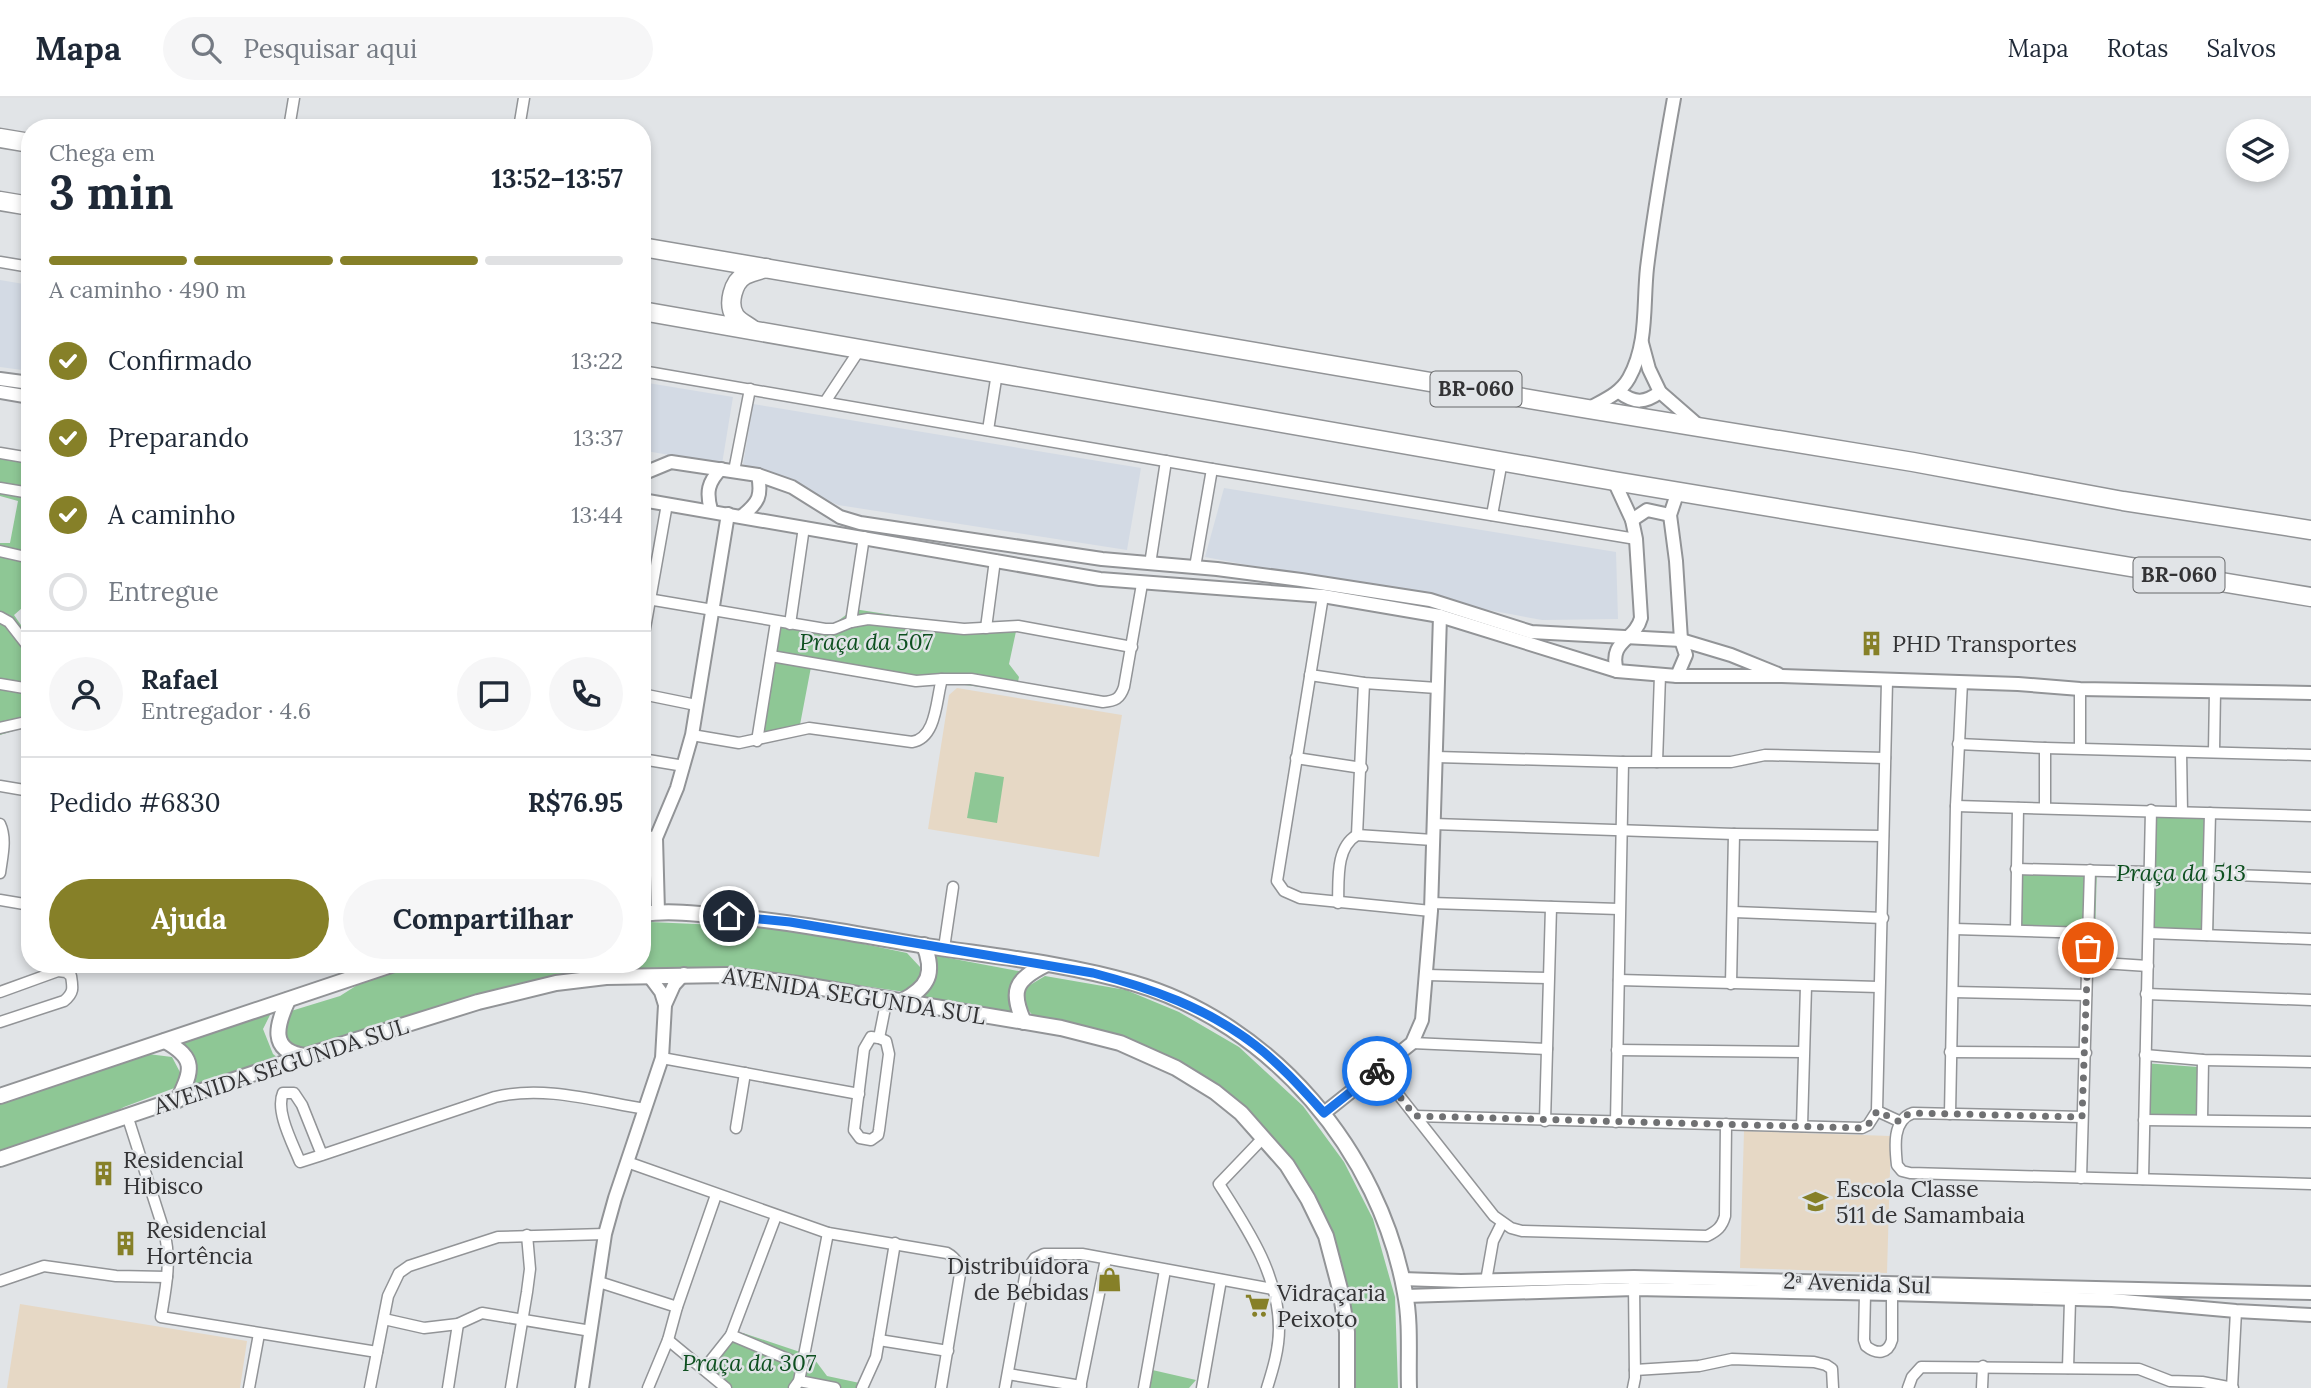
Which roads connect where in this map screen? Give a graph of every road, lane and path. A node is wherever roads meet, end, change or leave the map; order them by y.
1 (294, 98) edge
2 (524, 98) edge
3 (1674, 98) edge
4 (290, 119) edge
5 (520, 119) edge
6 (0, 138) edge
7 (21, 142) edge
8 (0, 201) edge
9 (21, 204) edge
10 (651, 249) edge
11 (0, 262) edge
12 (21, 266) edge
13 (766, 268) junction
14 (651, 313) edge
15 (754, 331) junction
16 (1642, 342) junction
17 (860, 349) junction
18 (651, 372) edge
19 (997, 373) junction
20 (0, 379) edge
21 (21, 382) edge
22 (750, 389) junction
23 (1660, 391) junction
24 (0, 392) edge
25 (1619, 392) junction
26 (21, 396) edge
27 (825, 402) junction
28 (1588, 409) junction
29 (1701, 427) junction
30 (988, 430) junction
31 (0, 453) edge
32 (21, 456) edge
33 (1166, 460) junction
34 (1502, 461) junction
35 (1212, 469) junction
36 (651, 470) edge
37 (728, 470) junction
38 (758, 475) junction
39 (1614, 481) junction
40 (0, 488) edge
41 (1678, 491) junction
42 (21, 492) edge
43 (651, 501) edge
44 (667, 504) junction
45 (711, 510) junction
46 (728, 514) junction
47 (1492, 515) junction
48 (1670, 515) junction
49 (742, 516) junction
50 (1632, 520) junction
51 (804, 527) junction
52 (2311, 530) edge
53 (864, 537) junction
54 (1636, 539) junction
55 (0, 551) edge
56 (21, 556) edge
57 (1102, 559) junction
58 (995, 560) junction
59 (1150, 564) junction
60 (1195, 567) junction
61 (1217, 569) junction
62 (651, 576) edge
63 (1100, 579) junction
64 (1142, 584) junction
65 (1217, 588) junction
66 (1323, 596) junction
67 (2311, 597) edge
68 (651, 600) edge
69 (713, 610) junction
70 (1440, 616) junction
71 (0, 617) edge
72 (776, 622) junction
73 (851, 622) junction
74 (790, 624) junction
75 (986, 628) junction
76 (21, 637) edge
77 (1626, 638) junction
78 (1681, 640) junction
79 (1132, 647) junction
80 (771, 656) junction
81 (1617, 671) junction
82 (1310, 674) junction
83 (1660, 675) junction
84 (1677, 676) junction
85 (1782, 676) junction
86 (942, 679) junction
87 (1887, 681) junction
88 (1962, 682) junction
89 (1364, 683) junction
90 (0, 684) edge
91 (21, 688) edge
92 (1437, 688) junction
93 (2080, 689) junction
94 (2215, 691) junction
95 (2311, 693) edge
96 (651, 696) edge
97 (696, 705) junction
98 (21, 723) edge
99 (0, 728) edge
100 (692, 735) junction
101 (757, 741) junction
102 (1958, 744) junction
103 (2045, 748) junction
104 (2080, 748) junction
105 (2181, 752) junction
106 (2214, 752) junction
107 (2311, 755) edge
108 (1436, 757) junction
109 (1296, 758) junction
110 (1885, 758) junction
111 (651, 760) edge
112 (1623, 762) junction
113 (1657, 762) junction
114 (684, 766) junction
115 (1362, 768) junction
116 (0, 786) edge
117 (21, 790) edge
118 (1956, 806) junction
119 (2018, 808) junction
120 (2045, 808) junction
121 (2151, 810) junction
122 (2182, 812) junction
123 (2210, 813) junction
124 (2311, 816) edge
125 (0, 824) edge
126 (1433, 824) junction
127 (1622, 831) junction
128 (1734, 834) junction
129 (1357, 835) junction
130 (1883, 836) junction
131 (651, 837) edge
132 (656, 838) junction
133 (1433, 840) junction
134 (2016, 869) junction
135 (2090, 870) junction
136 (2150, 872) junction
137 (0, 873) edge
138 (2208, 874) junction
139 (2311, 878) edge
140 (953, 887) dead end
141 (0, 900) edge
142 (1338, 903) junction
143 (21, 904) edge
144 (1431, 907) junction
145 (1551, 908) junction
146 (1619, 909) junction
147 (658, 912) junction
148 (1734, 912) junction
149 (651, 913) edge
150 (1883, 918) junction
151 (1954, 929) junction
152 (2016, 930) junction
153 (2089, 933) junction
154 (2149, 933) junction
155 (2207, 935) junction
156 (2311, 939) edge
157 (924, 945) junction
158 (944, 948) junction
159 (2088, 962) junction
160 (1045, 965) junction
161 (2148, 965) junction
162 (52, 973) edge
163 (63, 973) edge
164 (368, 973) edge
165 (684, 974) junction
166 (1427, 975) junction
167 (649, 976) junction
168 (1548, 978) junction
169 (1619, 980) junction
170 (1731, 984) junction
171 (1806, 986) junction
172 (1879, 988) junction
173 (0, 992) edge
174 (1953, 992) junction
175 (2146, 994) junction
176 (2086, 995) junction
177 (288, 1000) junction
178 (895, 1000) junction
179 (2311, 1000) edge
180 (665, 1005) junction
181 (0, 1022) edge
182 (1024, 1022) junction
183 (879, 1038) junction
184 (164, 1041) junction
185 (1412, 1043) junction
186 (1547, 1049) junction
187 (1617, 1050) junction
188 (1803, 1052) junction
189 (1950, 1052) junction
190 (2086, 1053) junction
191 (2145, 1055) junction
192 (304, 1056) junction
193 (662, 1058) junction
194 (2203, 1060) junction
195 (2311, 1062) edge
196 (1379, 1070) junction
197 (745, 1073) junction
198 (859, 1094) junction
199 (0, 1096) edge
200 (177, 1100) junction
201 (645, 1110) junction
202 (1877, 1111) junction
203 (1324, 1113) junction
204 (1950, 1114) junction
205 (127, 1115) junction
206 (1415, 1116) junction
207 (2082, 1117) junction
208 (2144, 1120) junction
209 (2202, 1120) junction
210 (1545, 1121) junction
211 (1616, 1122) junction
212 (1900, 1122) junction
213 (2311, 1122) edge
214 (1726, 1124) junction
215 (1802, 1126) junction
216 (736, 1128) dead end
217 (1264, 1137) junction
218 (323, 1155) junction
219 (0, 1159) edge
220 (627, 1162) junction
221 (2081, 1178) junction
222 (2143, 1179) junction
223 (2311, 1184) edge
224 (716, 1195) junction
225 (776, 1216) junction
226 (1502, 1223) junction
227 (828, 1233) junction
228 (605, 1234) junction
229 (527, 1236) junction
230 (895, 1243) junction
231 (1106, 1258) junction
232 (1166, 1270) junction
233 (167, 1277) junction
234 (1402, 1279) junction
235 (1222, 1280) junction
236 (1486, 1280) junction
237 (0, 1281) edge
238 (599, 1282) junction
239 (1634, 1283) junction
240 (1273, 1289) junction
241 (1865, 1293) junction
242 (2280, 1293) junction
243 (2311, 1293) edge
244 (1892, 1294) junction
245 (1406, 1296) junction
246 (2070, 1300) junction
247 (677, 1307) junction
248 (2235, 1311) junction
249 (2281, 1314) junction
250 (2311, 1315) edge
251 (384, 1319) junction
252 (523, 1319) junction
253 (458, 1324) junction
254 (591, 1331) junction
255 (259, 1334) junction
256 (731, 1335) junction
257 (668, 1340) junction
258 (880, 1340) junction
259 (948, 1351) junction
260 (377, 1352) junction
261 (803, 1365) junction
262 (1983, 1366) junction
263 (2068, 1368) junction
264 (704, 1369) junction
265 (1635, 1370) junction
266 (1007, 1374) junction
267 (797, 1385) edge
268 (1080, 1387) edge
269 (2228, 1387) edge
270 (249, 1388) edge
271 (370, 1388) edge
272 (448, 1388) edge
273 (511, 1388) edge
274 (582, 1388) edge
275 (648, 1388) edge
276 (726, 1388) edge
277 (835, 1388) edge
278 (862, 1388) edge
279 (941, 1388) edge
280 (1005, 1388) edge
281 (1144, 1388) edge
282 (1202, 1388) edge
283 (1267, 1388) edge
284 (1347, 1388) edge
285 (1409, 1388) edge
286 (1633, 1388) edge
287 (1833, 1388) edge
288 (1908, 1388) edge
289 (1982, 1388) edge

1 - 4 street
2 - 5 street
3 - 16 street
6 - 7 highway
8 - 9 highway
10 - 13 highway, BR-060
11 - 12 street
13 - 15 highway
13 - 28 highway, BR-060
14 - 15 highway, BR-060
15 - 17 highway, BR-060
16 - 23 street
16 - 25 street
17 - 19 highway, BR-060
17 - 27 street
18 - 22 street
19 - 30 street
19 - 34 highway, BR-060
20 - 21 street
22 - 27 street
22 - 37 street
23 - 25 street
23 - 29 street
24 - 26 street
25 - 28 street
27 - 30 street
28 - 29 highway, BR-060
29 - 52 highway, BR-060
30 - 33 street
31 - 32 street
33 - 35 street
33 - 59 street
34 - 39 highway, BR-060
34 - 47 street
35 - 47 street
35 - 60 street
36 - 37 street
37 - 38 street
37 - 45 street
38 - 49 street
38 - 57 street
39 - 41 highway, BR-060
39 - 50 street
40 - 42 street
41 - 48 street
41 - 67 highway, BR-060
43 - 44 street
44 - 45 street
44 - 62 street
45 - 46 street
46 - 49 street
46 - 69 street
47 - 54 street
48 - 50 street
48 - 78 street
49 - 51 street
50 - 54 street
51 - 53 street
51 - 74 street
53 - 58 street
53 - 73 street
54 - 77 street
55 - 56 street
57 - 59 street
57 - 63 street
58 - 63 street
58 - 75 street
59 - 60 street
60 - 61 street
61 - 65 street
61 - 77 street
63 - 64 street
64 - 65 street
64 - 79 street
65 - 66 street
66 - 70 street
66 - 82 street
68 - 69 street
69 - 72 street
69 - 97 street
70 - 81 street
70 - 92 street
71 - 76 street
72 - 74 street
72 - 80 street
73 - 74 street
73 - 75 street
75 - 79 street
77 - 78 street
77 - 81 street
78 - 84 street
78 - 85 street
79 - 86 street
80 - 86 street
80 - 101 street
81 - 83 street
82 - 89 street
82 - 109 street
83 - 84 street
83 - 113 street
84 - 85 street
85 - 87 street
86 - 101 street
87 - 88 street
87 - 110 street
88 - 93 street
88 - 102 street
89 - 92 street
89 - 115 street
90 - 91 street
92 - 108 street
93 - 94 street
93 - 104 street
94 - 95 street
94 - 106 street
96 - 97 street
97 - 100 street
98 - 99 street
100 - 101 street
100 - 114 street
102 - 103 street
102 - 118 street
103 - 104 street
103 - 120 street
104 - 105 street
105 - 106 street
105 - 122 street
106 - 107 street
108 - 112 street
108 - 126 street
109 - 115 street
109 - 142 street
110 - 113 street
110 - 130 street
111 - 114 street
112 - 113 street
112 - 127 street
114 - 132 street
115 - 129 street
116 - 117 street
118 - 119 street
118 - 151 street
119 - 120 street
119 - 134 street
120 - 121 street
121 - 122 street
121 - 136 street
122 - 123 street
123 - 124 street
123 - 138 street
125 - 137 street
126 - 127 street
126 - 133 street
127 - 128 street
127 - 146 street
128 - 130 street
128 - 148 street
129 - 133 street
129 - 142 street
130 - 150 street
131 - 132 street
132 - 147 street
133 - 144 street
134 - 135 street
134 - 152 street
135 - 136 street
135 - 153 street
136 - 154 street
138 - 139 street
138 - 155 street
140 - 158 street
141 - 143 street
142 - 144 street
144 - 145 street
144 - 166 street
145 - 146 street
145 - 168 street
146 - 169 street
147 - 149 main road
147 - 157 main road
148 - 150 street
148 - 170 street
150 - 172 street
151 - 152 street
151 - 174 street
152 - 153 street
153 - 159 street
154 - 155 street
154 - 161 street
155 - 156 street
157 - 158 main road
157 - 178 main road
158 - 160 main road
159 - 161 street
159 - 176 street
160 - 182 main road
160 - 203 main road
161 - 175 street
162 - 173 street
163 - 181 street
164 - 177 main road
165 - 167 main road, AVENIDA SEGUNDA SUL
165 - 178 main road, AVENIDA SEGUNDA SUL
165 - 180 street
166 - 168 street
166 - 185 street
167 - 180 street
167 - 192 main road, AVENIDA SEGUNDA SUL
168 - 186 street
169 - 170 street
169 - 187 street
170 - 171 street
171 - 172 street
171 - 188 street
172 - 202 street
174 - 176 street
174 - 189 street
175 - 179 street
175 - 191 street
176 - 190 street
177 - 184 main road
177 - 192 main road
178 - 182 main road, AVENIDA SEGUNDA SUL
178 - 183 street
180 - 193 street
182 - 217 main road, AVENIDA SEGUNDA SUL
183 - 198 street
183 - 198 street
184 - 199 main road
184 - 200 main road
185 - 186 street
185 - 196 street
186 - 210 street
187 - 188 street
187 - 211 street
188 - 215 street
189 - 190 street
189 - 204 street
190 - 207 street
191 - 194 street
191 - 208 street
192 - 200 main road, AVENIDA SEGUNDA SUL
193 - 197 street
193 - 201 street
194 - 195 street
194 - 209 street
196 - 203 street
196 - 206 street
197 - 198 street
197 - 216 street
200 - 205 main road, AVENIDA SEGUNDA SUL
201 - 218 street
201 - 220 street
202 - 212 street
202 - 215 street
203 - 234 main road
204 - 207 street
204 - 212 street
205 - 219 main road, AVENIDA SEGUNDA SUL
205 - 233 street
206 - 210 street
206 - 226 street
207 - 221 street
208 - 209 street
208 - 222 street
209 - 213 street
210 - 211 street
211 - 214 street
212 - 221 street
214 - 215 street
214 - 226 street
217 - 240 street
217 - 284 main road, AVENIDA SEGUNDA SUL
218 - 218 street
220 - 224 street
220 - 228 street
221 - 222 street
222 - 223 street
224 - 225 street
224 - 247 street
225 - 227 street
225 - 256 street
226 - 236 street
227 - 230 street
227 - 261 street
228 - 229 street
228 - 238 street
229 - 251 street
229 - 252 street
230 - 258 street
230 - 259 street
231 - 232 street
231 - 266 street
231 - 268 street
232 - 235 street
232 - 281 street
233 - 237 street
233 - 255 street
234 - 236 street, 2ᵃ Avenida Sul
234 - 245 main road
235 - 240 street
235 - 282 street
236 - 239 street, 2ᵃ Avenida Sul
238 - 247 street
238 - 254 street
239 - 241 street, 2ᵃ Avenida Sul
239 - 242 street, 2ᵃ Avenida Sul
239 - 245 street, 2ᵃ Avenida Sul
239 - 265 street
240 - 283 street
241 - 244 street, 2ᵃ Avenida Sul
241 - 244 street
242 - 243 street, 2ᵃ Avenida Sul
242 - 249 street
244 - 246 street, 2ᵃ Avenida Sul
245 - 285 main road
246 - 248 street, 2ᵃ Avenida Sul
246 - 263 street
247 - 257 street
248 - 249 street, 2ᵃ Avenida Sul
248 - 269 street
249 - 250 street, 2ᵃ Avenida Sul
251 - 253 street
251 - 260 street
252 - 253 street
252 - 254 street
252 - 273 street
253 - 272 street
254 - 274 street
255 - 260 street
255 - 270 street
256 - 261 street
256 - 264 street
257 - 264 street
257 - 275 street
258 - 259 street
258 - 278 street
259 - 279 street
260 - 271 street
261 - 267 street
262 - 263 street
262 - 288 street
262 - 289 street
263 - 269 street
264 - 276 street
265 - 286 street
265 - 287 street
266 - 268 street
266 - 280 street
267 - 277 street

